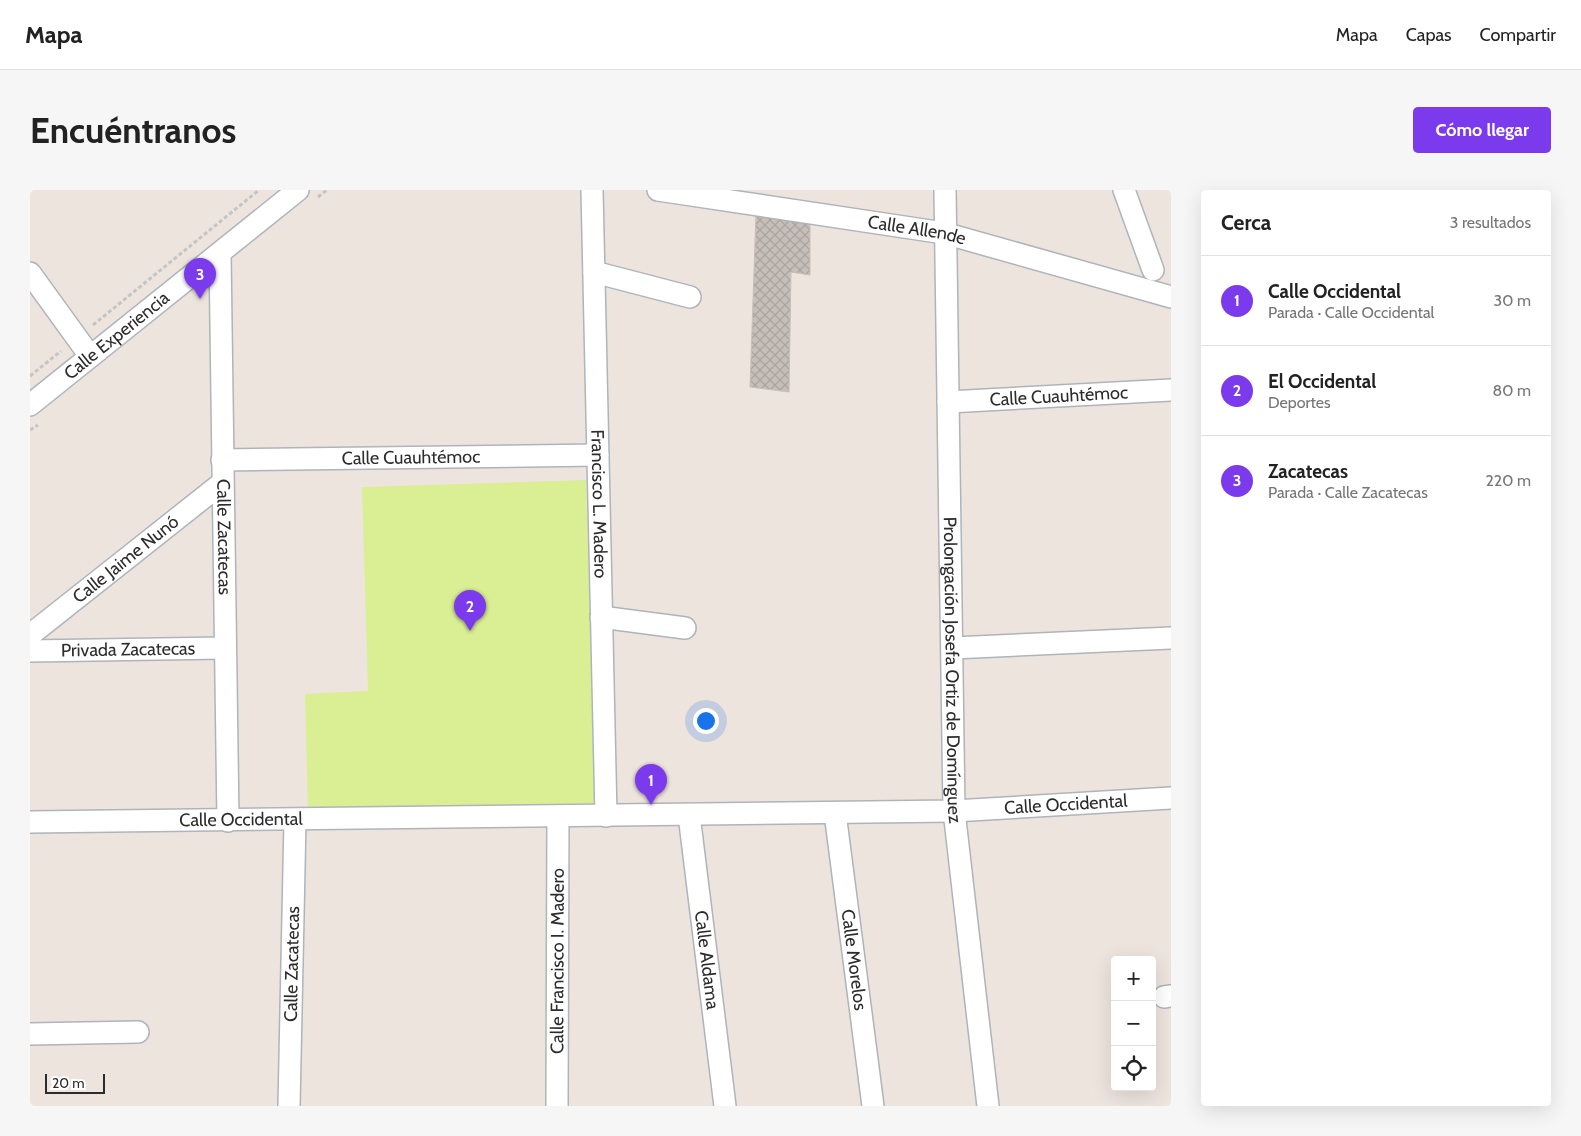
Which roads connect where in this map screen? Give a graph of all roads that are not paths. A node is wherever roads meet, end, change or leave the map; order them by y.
1 (298, 190) edge
2 (592, 190) edge
3 (658, 190) edge
4 (945, 190) edge
5 (1124, 190) edge
6 (944, 232) junction
7 (220, 253) junction
8 (1162, 268) edge
9 (594, 272) junction
10 (30, 273) edge
11 (1129, 285) junction
12 (690, 297) dead end
13 (1171, 298) edge
14 (90, 356) junction
15 (1171, 390) edge
16 (948, 402) junction
17 (30, 405) edge
18 (598, 455) junction
19 (222, 460) junction
20 (222, 483) junction
21 (602, 617) junction
22 (685, 628) dead end
23 (30, 635) edge
24 (1171, 638) edge
25 (224, 648) junction
26 (953, 648) junction
27 (30, 651) edge
28 (1171, 798) edge
29 (954, 811) junction
30 (835, 813) junction
31 (689, 815) junction
32 (606, 816) junction
33 (558, 817) junction
34 (295, 820) junction
35 (228, 821) junction
36 (30, 822) edge
37 (138, 1032) dead end
38 (30, 1034) edge
39 (289, 1106) edge
40 (557, 1106) edge
41 (725, 1106) edge
42 (873, 1106) edge
43 (988, 1106) edge

1 - 7 street, Calle Experiencia
2 - 9 street, Francisco L. Madero
3 - 6 street, Calle Allende
4 - 6 street, Prolongación Josefa Ortiz de Domínguez
5 - 8 street
6 - 11 street, Calle Allende
6 - 16 street, Prolongación Josefa Ortiz de Domínguez
7 - 14 street, Calle Experiencia
7 - 19 street, Calle Zacatecas
8 - 11 street
9 - 12 street
9 - 18 street, Francisco L. Madero
10 - 14 street
11 - 13 street, Calle Allende
14 - 17 street, Calle Experiencia
15 - 16 street, Calle Cuauhtémoc
16 - 26 street, Prolongación Josefa Ortiz de Domínguez
18 - 19 street, Calle Cuauhtémoc
18 - 21 street, Francisco L. Madero
19 - 20 street, Calle Zacatecas
20 - 23 street, Calle Jaime Nunó
20 - 25 street, Calle Zacatecas
21 - 22 street
21 - 32 street, Francisco L. Madero
24 - 26 street
25 - 27 street, Privada Zacatecas
25 - 35 street, Calle Zacatecas
26 - 29 street, Prolongación Josefa Ortiz de Domínguez
28 - 29 street, Calle Occidental
29 - 30 street, Calle Occidental
29 - 43 street, Prolongación Josefa Ortiz de Domínguez
30 - 31 street, Calle Occidental
30 - 42 street, Calle Morelos
31 - 32 street, Calle Occidental
31 - 41 street, Calle Aldama
32 - 33 street, Calle Occidental
33 - 34 street, Calle Occidental
33 - 40 street, Calle Francisco I. Madero
34 - 35 street, Calle Occidental
34 - 39 street, Calle Zacatecas
35 - 36 street, Calle Occidental
37 - 38 street

